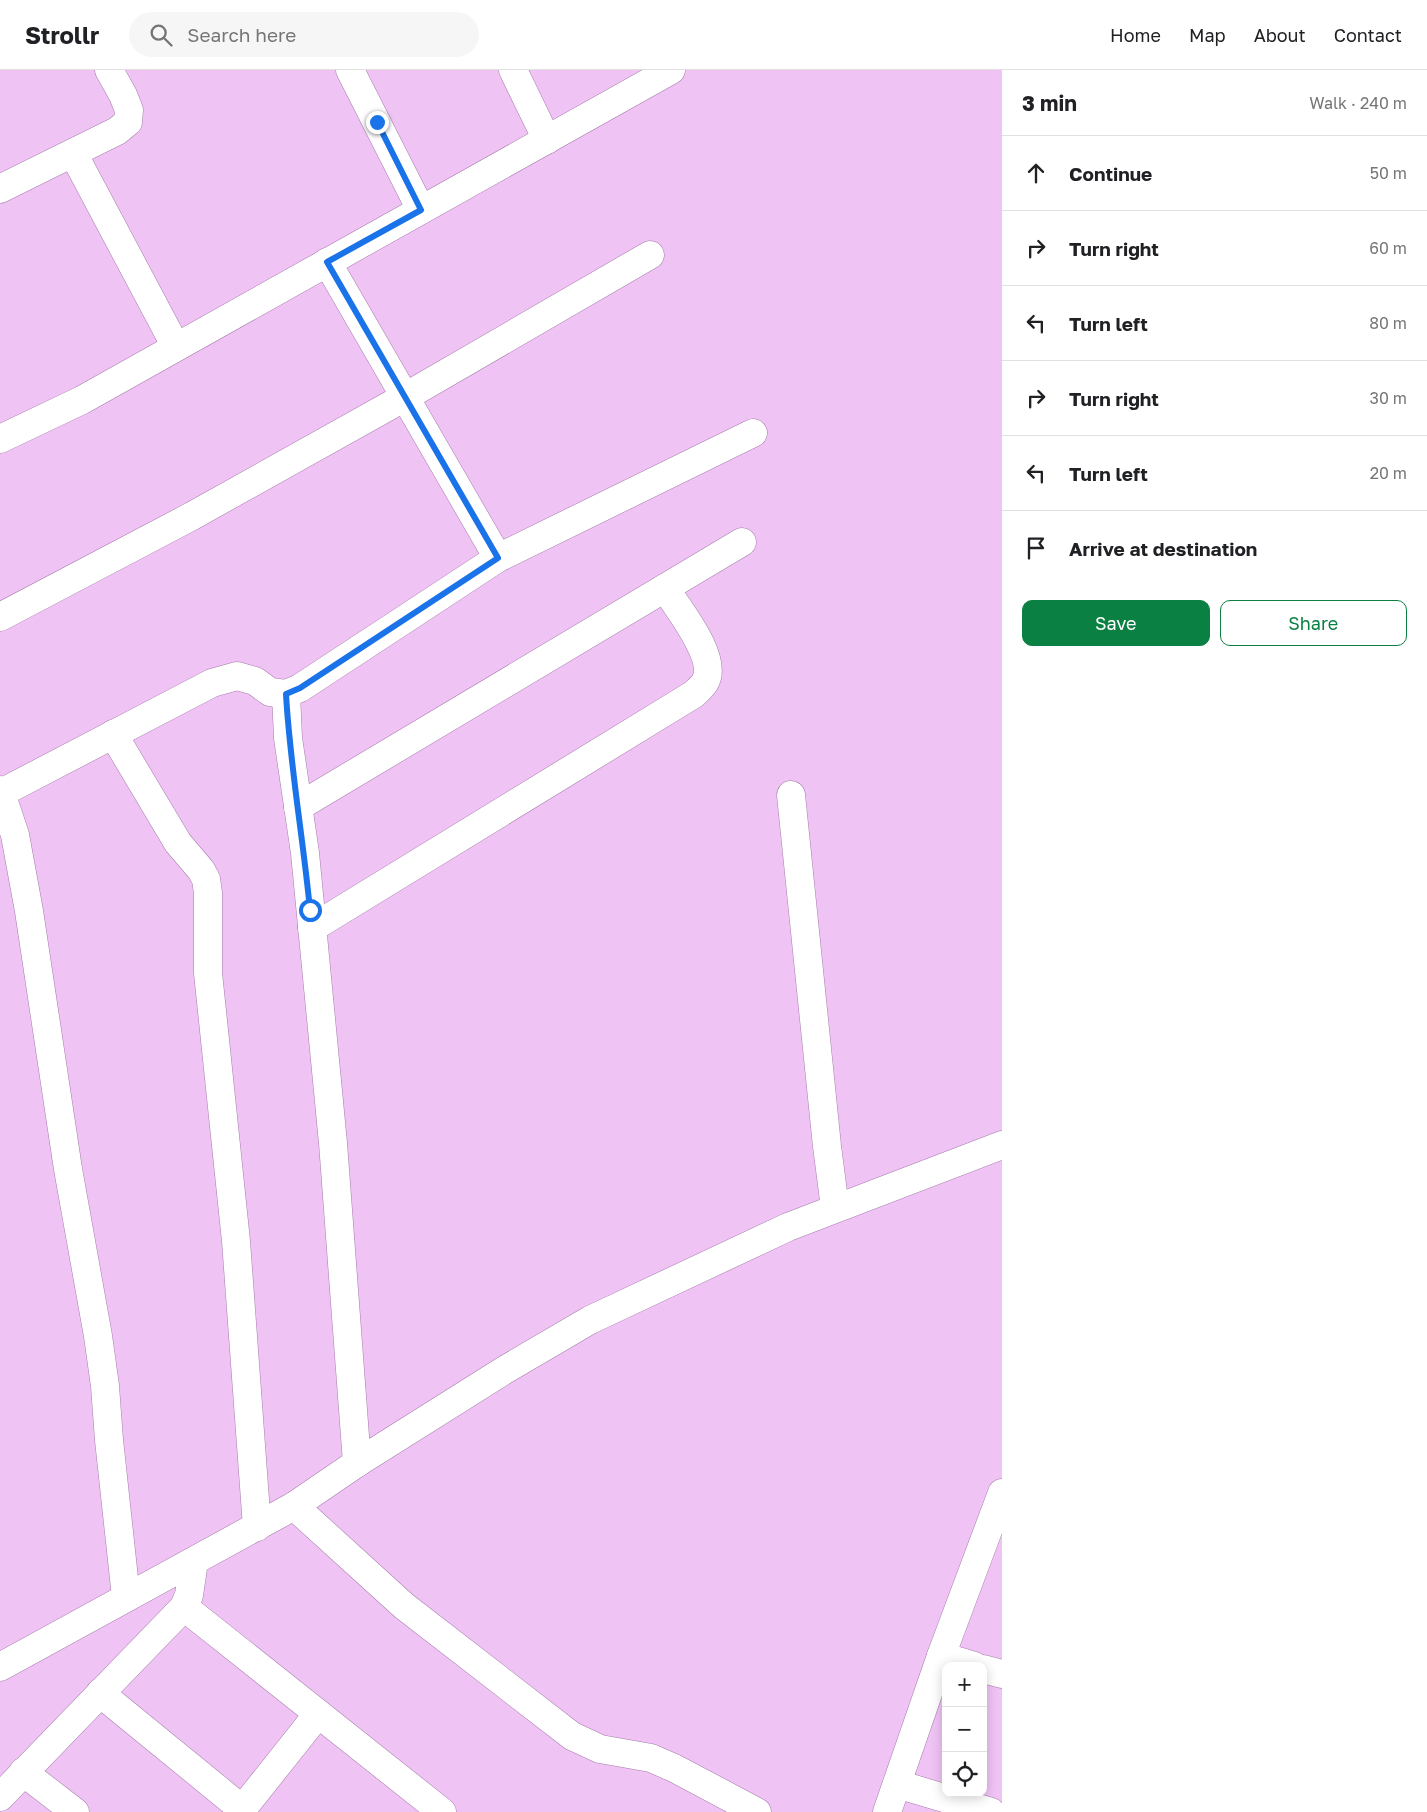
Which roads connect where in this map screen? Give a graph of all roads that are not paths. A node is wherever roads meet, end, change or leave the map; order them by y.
1 (109, 70) edge
2 (350, 70) edge
3 (513, 70) edge
4 (671, 70) edge
5 (547, 140) junction
6 (73, 153) junction
7 (0, 189) edge
8 (421, 210) junction
9 (650, 255) dead end
10 (327, 262) junction
11 (176, 347) junction
12 (405, 397) junction
13 (753, 433) dead end
14 (0, 439) edge
15 (742, 542) dead end
16 (498, 558) junction
17 (665, 588) junction
18 (0, 617) edge
19 (286, 694) junction
20 (113, 734) junction
21 (1, 792) edge
22 (791, 795) dead end
23 (298, 807) junction
24 (312, 928) junction
25 (1002, 1145) edge
26 (835, 1208) junction
27 (357, 1464) junction
28 (1002, 1493) edge
29 (294, 1506) junction
30 (258, 1527) junction
31 (194, 1561) junction
32 (126, 1597) junction
33 (184, 1607) junction
34 (941, 1656) junction
35 (961, 1662) edge
36 (0, 1667) edge
37 (987, 1669) edge
38 (1002, 1674) edge
39 (100, 1693) junction
40 (318, 1714) junction
41 (23, 1772) junction
42 (897, 1784) junction
43 (0, 1797) edge
44 (241, 1811) edge
45 (75, 1812) edge
46 (442, 1812) edge
47 (758, 1812) edge
48 (887, 1812) edge
49 (991, 1812) edge

1 - 6 street
2 - 8 street
3 - 5 street
4 - 5 street
5 - 8 street
6 - 7 street
6 - 11 street
8 - 10 street
9 - 12 street
10 - 11 street
10 - 12 street
11 - 14 street
12 - 16 street
12 - 18 street
13 - 16 street
15 - 17 street
16 - 19 street
17 - 23 street
17 - 24 street
19 - 20 street
19 - 23 street
20 - 21 street
20 - 30 street
21 - 32 street
22 - 26 street
23 - 24 street
24 - 27 street
25 - 26 street
26 - 27 street
27 - 29 street
28 - 34 street
29 - 30 street
29 - 47 street
30 - 31 street
31 - 32 street
31 - 33 street
32 - 36 street
33 - 39 street
33 - 40 street
34 - 35 street
34 - 42 street
37 - 38 street
39 - 41 street
39 - 44 street
40 - 44 street
40 - 46 street
41 - 43 street
41 - 45 street
42 - 48 street
42 - 49 street

